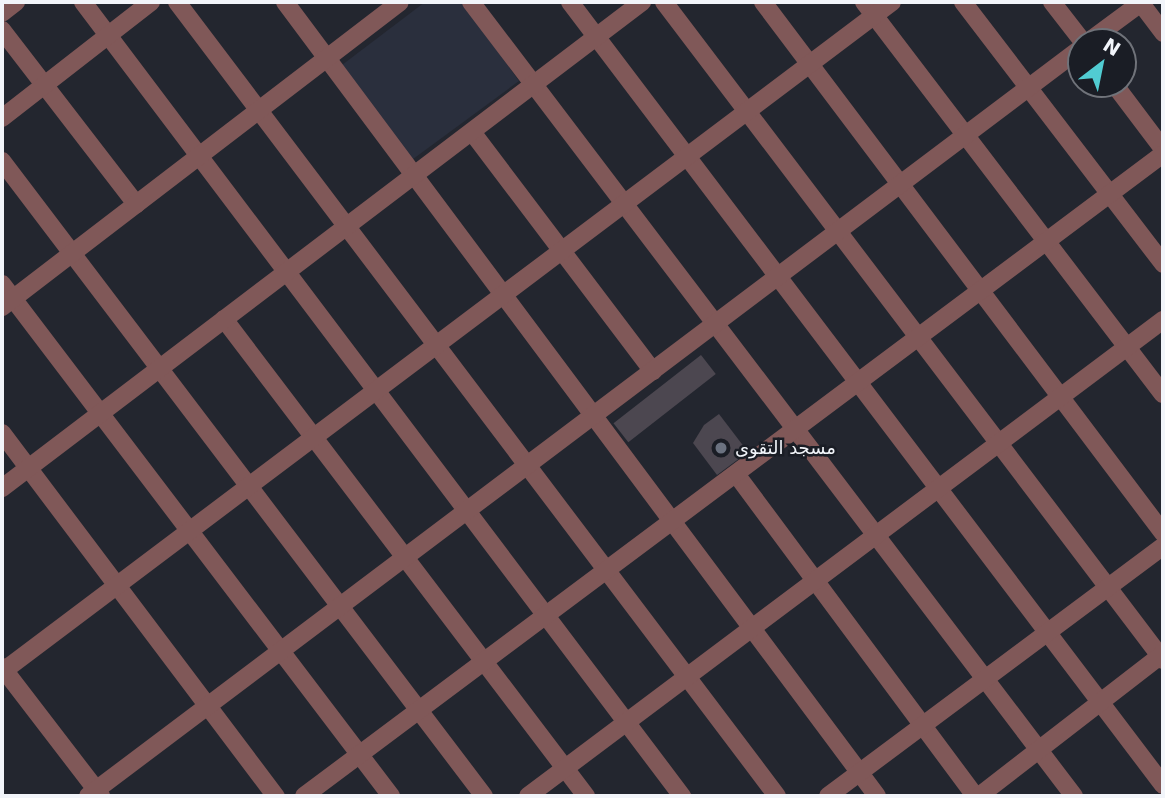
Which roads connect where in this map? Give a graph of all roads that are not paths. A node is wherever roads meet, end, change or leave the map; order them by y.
1 (16, 2) edge
2 (83, 2) edge
3 (151, 2) edge
4 (177, 2) edge
5 (285, 2) edge
6 (400, 2) edge
7 (471, 2) edge
8 (570, 2) edge
9 (642, 2) edge
10 (664, 2) edge
11 (763, 2) edge
12 (892, 2) edge
13 (963, 2) edge
14 (1052, 2) edge
15 (1140, 2) edge
16 (379, 8) edge
17 (869, 8) edge
18 (2, 13) edge
19 (1072, 28) edge
20 (1106, 28) edge
21 (2, 30) edge
22 (1163, 33) edge
23 (108, 35) junction
24 (596, 36) junction
25 (327, 58) junction
26 (1067, 58) edge
27 (810, 64) junction
28 (533, 84) junction
29 (44, 85) junction
30 (1028, 87) junction
31 (1125, 98) edge
32 (259, 110) junction
33 (747, 111) junction
34 (2, 118) edge
35 (472, 132) junction
36 (966, 135) junction
37 (1163, 149) edge
38 (1163, 154) edge
39 (199, 156) junction
40 (687, 156) junction
41 (2, 161) edge
42 (414, 175) junction
43 (900, 184) junction
44 (1110, 194) junction
45 (136, 204) junction
46 (624, 204) junction
47 (347, 226) junction
48 (838, 231) junction
49 (1047, 241) junction
50 (562, 251) junction
51 (72, 253) junction
52 (1163, 264) edge
53 (286, 272) junction
54 (778, 276) junction
55 (2, 284) edge
56 (981, 291) junction
57 (503, 295) junction
58 (7, 303) edge
59 (224, 319) junction
60 (1163, 320) edge
61 (715, 323) junction
62 (918, 337) junction
63 (436, 345) junction
64 (1127, 347) junction
65 (159, 368) junction
66 (653, 370) junction
67 (858, 382) junction
68 (376, 390) junction
69 (1163, 394) edge
70 (1061, 397) junction
71 (100, 413) junction
72 (593, 415) junction
73 (796, 429) junction
74 (2, 433) edge
75 (314, 437) junction
76 (999, 443) junction
77 (527, 465) junction
78 (28, 468) junction
79 (736, 474) junction
80 (248, 486) junction
81 (2, 488) edge
82 (939, 489) junction
83 (467, 511) junction
84 (672, 522) junction
85 (189, 531) junction
86 (1163, 533) edge
87 (876, 535) junction
88 (1163, 546) edge
89 (405, 557) junction
90 (606, 570) junction
91 (816, 581) junction
92 (117, 585) junction
93 (1108, 587) junction
94 (340, 606) junction
95 (546, 616) junction
96 (752, 629) junction
97 (1048, 632) junction
98 (281, 651) junction
99 (1162, 657) edge
100 (484, 662) junction
101 (3, 670) edge
102 (687, 677) junction
103 (985, 679) junction
104 (1101, 702) junction
105 (208, 706) junction
106 (419, 710) junction
107 (626, 723) junction
108 (923, 726) junction
109 (1039, 750) junction
110 (359, 755) junction
111 (565, 768) junction
112 (860, 773) junction
113 (1163, 785) edge
114 (95, 794) edge
115 (276, 796) edge
116 (304, 796) edge
117 (391, 796) edge
118 (484, 796) edge
119 (528, 796) edge
120 (586, 796) edge
121 (682, 796) edge
122 (777, 796) edge
123 (828, 796) edge
124 (877, 796) edge
125 (977, 796) edge
126 (1074, 796) edge

1 - 18 street
2 - 23 street
3 - 23 street
4 - 32 street
5 - 25 street
6 - 16 street
7 - 28 street
8 - 24 street
9 - 24 street
10 - 33 street
11 - 27 street
12 - 17 street
13 - 30 street
14 - 19 street
15 - 20 street
15 - 22 street
16 - 25 street
17 - 27 street
17 - 36 street
21 - 29 street
23 - 29 street
23 - 39 street
24 - 28 street
24 - 40 street
25 - 32 street
25 - 42 street
26 - 30 street
27 - 33 street
27 - 43 street
28 - 35 street
28 - 46 street
29 - 34 street
29 - 45 street
30 - 36 street
30 - 44 street
31 - 37 street
32 - 39 street
32 - 47 street
33 - 40 street
33 - 48 street
35 - 42 street
35 - 50 street
36 - 43 street
36 - 49 street
38 - 44 street
39 - 45 street
39 - 53 street
40 - 46 street
40 - 54 street
41 - 51 street
42 - 47 street
42 - 57 street
43 - 48 street
43 - 56 street
44 - 49 street
44 - 52 street
45 - 51 street
46 - 50 street
46 - 61 street
47 - 53 street
47 - 63 street
48 - 54 street
48 - 62 street
49 - 56 street
49 - 64 street
50 - 57 street
50 - 66 street
51 - 58 street
51 - 65 street
53 - 59 street
53 - 68 street
54 - 61 street
54 - 67 street
55 - 58 street
56 - 62 street
56 - 70 street
57 - 63 street
57 - 72 street
58 - 71 street
59 - 65 street
59 - 75 street
60 - 64 street
61 - 66 street
61 - 73 street
62 - 67 street
62 - 76 street
63 - 68 street
63 - 77 street
64 - 69 street
64 - 70 street
65 - 71 street
65 - 80 street
66 - 72 street
67 - 73 street
67 - 82 street
68 - 75 street
68 - 83 street
70 - 76 street
70 - 86 street
71 - 78 street
71 - 85 street
72 - 77 street
72 - 84 street
73 - 79 street
73 - 87 street
74 - 78 street
75 - 80 street
75 - 89 street
76 - 82 street
76 - 93 street
77 - 83 street
77 - 90 street
78 - 81 street
78 - 92 street
79 - 84 street
79 - 91 street
80 - 85 street
80 - 94 street
82 - 87 street
82 - 97 street
83 - 89 street
83 - 95 street
84 - 90 street
84 - 96 street
85 - 92 street
85 - 98 street
87 - 91 street
87 - 103 street
88 - 93 street
89 - 94 street
89 - 100 street
90 - 95 street
90 - 102 street
91 - 96 street
91 - 108 street
92 - 101 street
92 - 105 street
93 - 97 street
93 - 99 street
94 - 98 street
94 - 106 street
95 - 100 street
95 - 107 street
96 - 102 street
96 - 112 street
97 - 103 street
97 - 104 street
98 - 105 street
98 - 110 street
99 - 104 street
100 - 106 street
100 - 111 street
101 - 114 street
102 - 107 street
102 - 122 street
103 - 108 street
103 - 109 street
104 - 109 street
104 - 113 street
105 - 114 street
105 - 115 street
106 - 110 street
106 - 118 street
107 - 111 street
107 - 121 street
108 - 112 street
108 - 125 street
109 - 125 street
109 - 126 street
110 - 116 street
110 - 117 street
111 - 119 street
111 - 120 street
112 - 123 street
112 - 124 street

